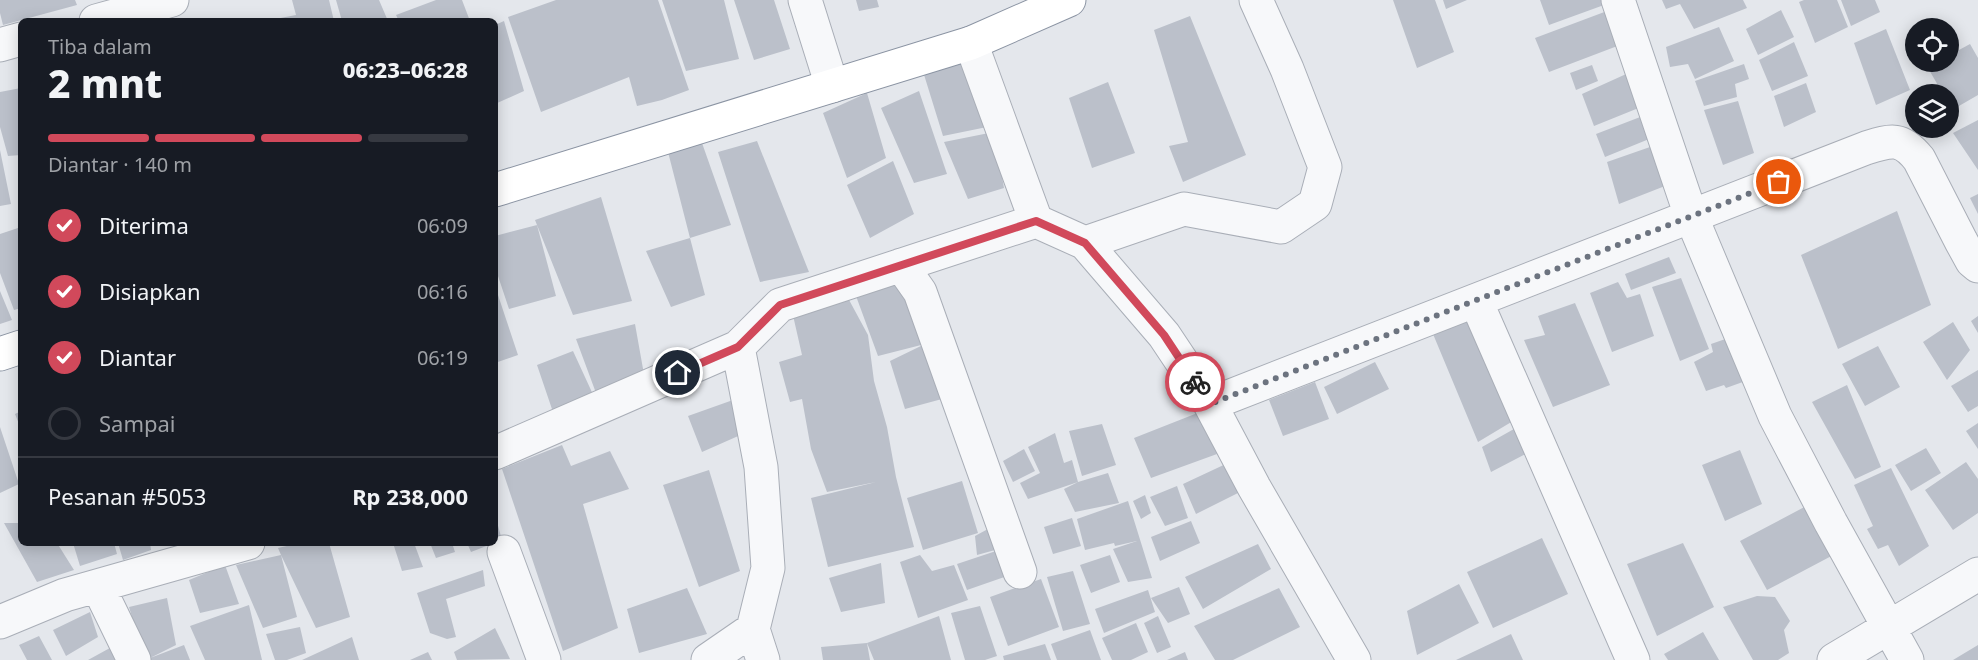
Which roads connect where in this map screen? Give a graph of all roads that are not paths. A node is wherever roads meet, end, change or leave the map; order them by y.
1 (172, 0) edge
2 (805, 0) edge
3 (1069, 0) edge
4 (1256, 0) edge
5 (1618, 0) edge
6 (107, 18) edge
7 (18, 40) edge
8 (971, 43) junction
9 (0, 45) edge
10 (832, 86) junction
11 (498, 189) edge
12 (1691, 216) junction
13 (1036, 221) junction
14 (1085, 243) junction
15 (901, 266) junction
16 (1978, 266) edge
17 (1476, 301) junction
18 (738, 347) junction
19 (18, 348) edge
20 (0, 354) edge
21 (1210, 404) junction
22 (498, 452) edge
23 (238, 546) edge
24 (504, 552) dead end
25 (1020, 572) dead end
26 (1978, 574) edge
27 (98, 586) junction
28 (0, 622) edge
29 (1889, 628) junction
30 (753, 629) junction
31 (134, 660) edge
32 (544, 660) edge
33 (708, 660) edge
34 (763, 660) edge
35 (1354, 660) edge
36 (1633, 660) edge
37 (1834, 660) edge
38 (1907, 660) edge

1 - 6 street
2 - 10 street
3 - 8 highway
4 - 14 street
5 - 12 street
7 - 9 street
8 - 10 highway
8 - 13 street
10 - 11 highway
12 - 16 street
12 - 17 street
12 - 29 street
13 - 14 street
13 - 15 street
14 - 21 street
15 - 18 street
15 - 25 street
17 - 21 street
17 - 36 street
18 - 22 street
18 - 30 street
19 - 20 highway
21 - 35 street
23 - 27 street
24 - 32 street
26 - 29 street
27 - 28 street
27 - 31 street
29 - 37 street
29 - 38 street
30 - 33 street
30 - 34 street

